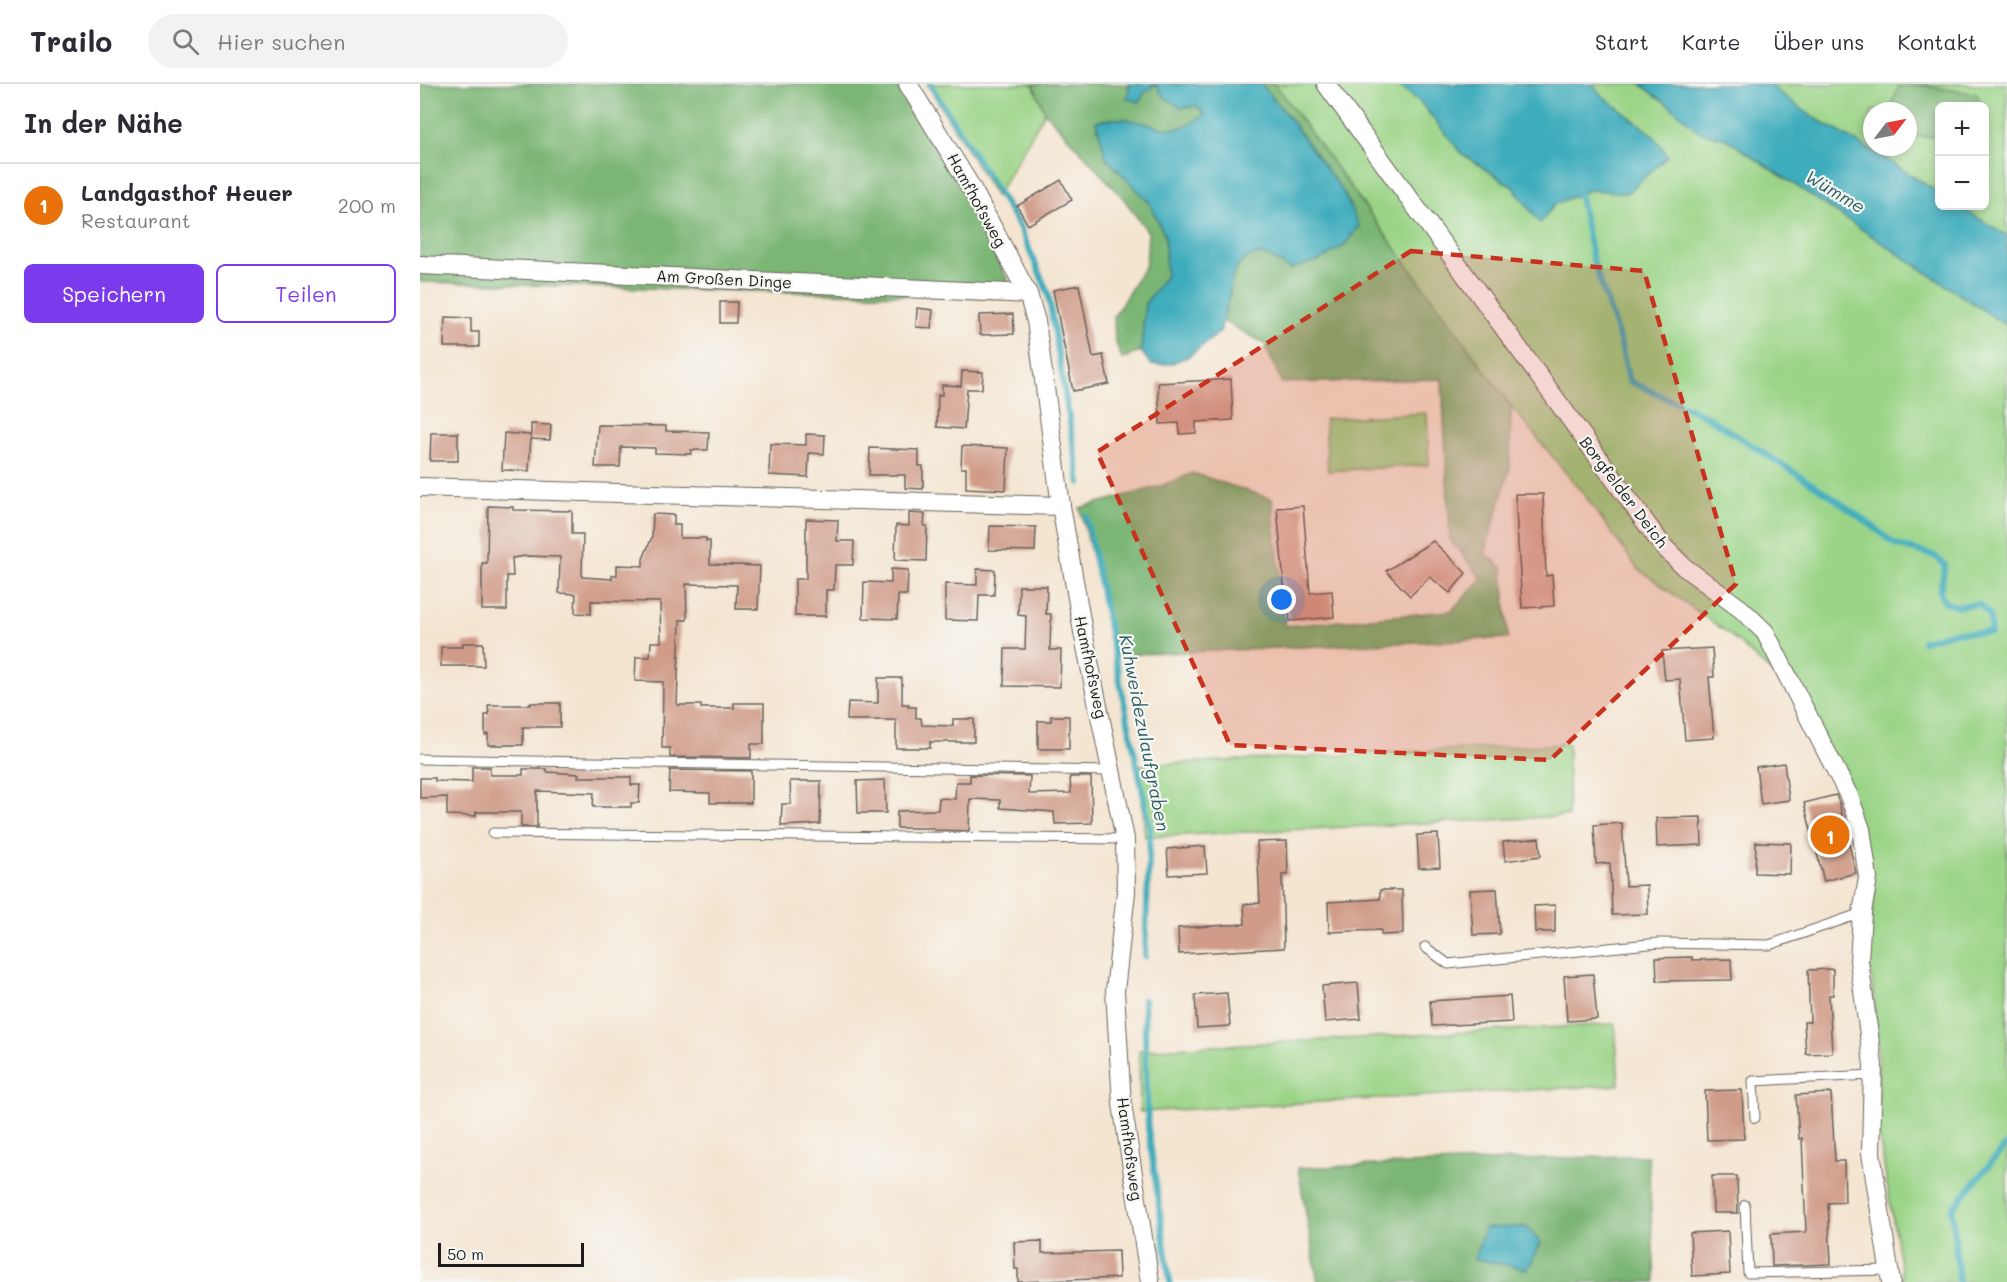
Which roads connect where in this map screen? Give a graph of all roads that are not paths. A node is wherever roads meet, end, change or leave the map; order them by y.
1 (908, 84) edge
2 (1326, 84) edge
3 (420, 265) edge
4 (1028, 294) junction
5 (420, 487) edge
6 (1061, 506) junction
7 (420, 759) edge
8 (1112, 771) junction
9 (493, 833) dead end
10 (1125, 839) junction
11 (1862, 913) junction
12 (1425, 947) dead end
13 (1872, 1075) junction
14 (1755, 1118) dead end
15 (1745, 1205) dead end
16 (1890, 1276) edge
17 (1150, 1282) edge

1 - 4 street, Hamfhofsweg
2 - 11 street, Borgfelder Deich
3 - 4 street, Am Großen Dinge
4 - 6 street, Hamfhofsweg
5 - 6 street
6 - 8 street, Hamfhofsweg
7 - 8 lane
8 - 10 street, Hamfhofsweg
9 - 10 lane
10 - 17 street, Hamfhofsweg
11 - 12 lane
11 - 13 street, Borgfelder Deich
13 - 14 lane
13 - 16 street, Borgfelder Deich
15 - 16 lane, Borgfelder Deich

